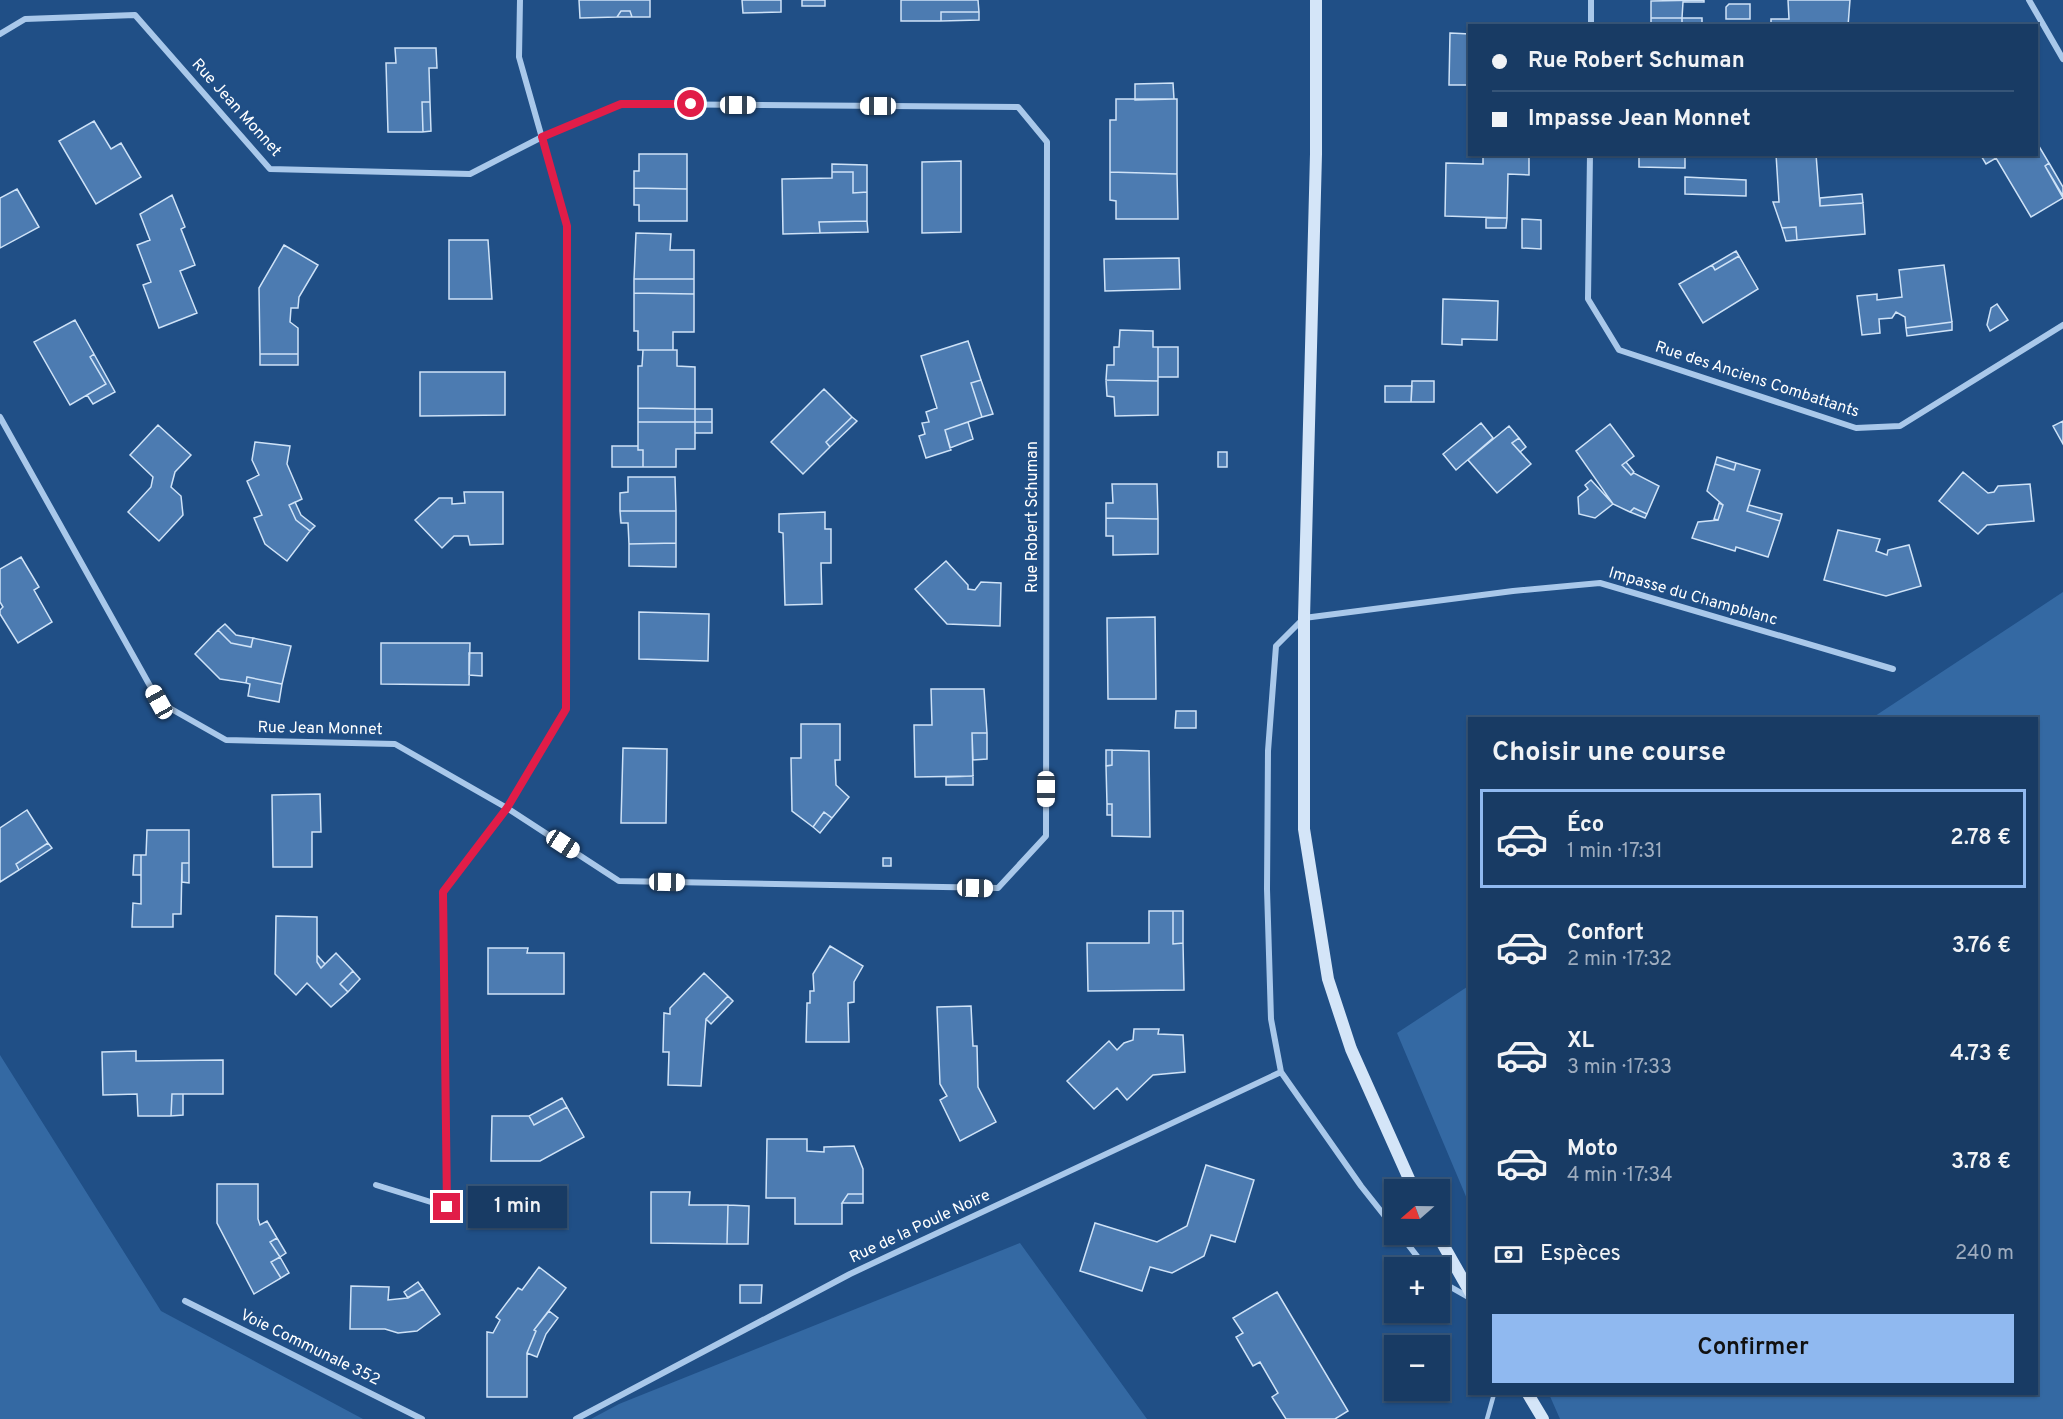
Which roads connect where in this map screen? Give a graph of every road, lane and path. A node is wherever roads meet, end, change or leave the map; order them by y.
1 (520, 0) edge
2 (1316, 0) edge
3 (1592, 0) edge
4 (2029, 0) edge
5 (1591, 24) edge
6 (0, 34) edge
7 (2063, 59) edge
8 (542, 137) junction
9 (1590, 156) edge
10 (2063, 325) edge
11 (0, 417) edge
12 (1304, 618) junction
13 (1893, 669) dead end
14 (507, 808) junction
15 (1281, 1072) junction
16 (1409, 1179) edge
17 (376, 1185) dead end
18 (1384, 1215) edge
19 (1408, 1245) edge
20 (1443, 1245) edge
21 (1418, 1257) edge
22 (1450, 1287) edge
23 (1468, 1288) edge
24 (1468, 1297) edge
25 (185, 1301) dead end
26 (1494, 1395) edge
27 (1529, 1395) edge
28 (422, 1419) edge
29 (576, 1419) edge
30 (1487, 1419) edge
31 (1543, 1419) edge

1 - 8 street
2 - 12 main road
3 - 5 street
4 - 7 street
6 - 8 street, Rue Jean Monnet
8 - 14 street
8 - 14 street, Rue Robert Schuman
9 - 10 street, Rue des Anciens Combattants
11 - 14 street, Rue Jean Monnet
12 - 13 street, Impasse du Champblanc
12 - 15 street
12 - 16 main road
14 - 17 street
15 - 18 street
15 - 29 street, Rue de la Poule Noire
19 - 21 street
20 - 23 main road
22 - 24 street
25 - 28 street, Voie Communale 352
26 - 30 lane
27 - 31 main road

